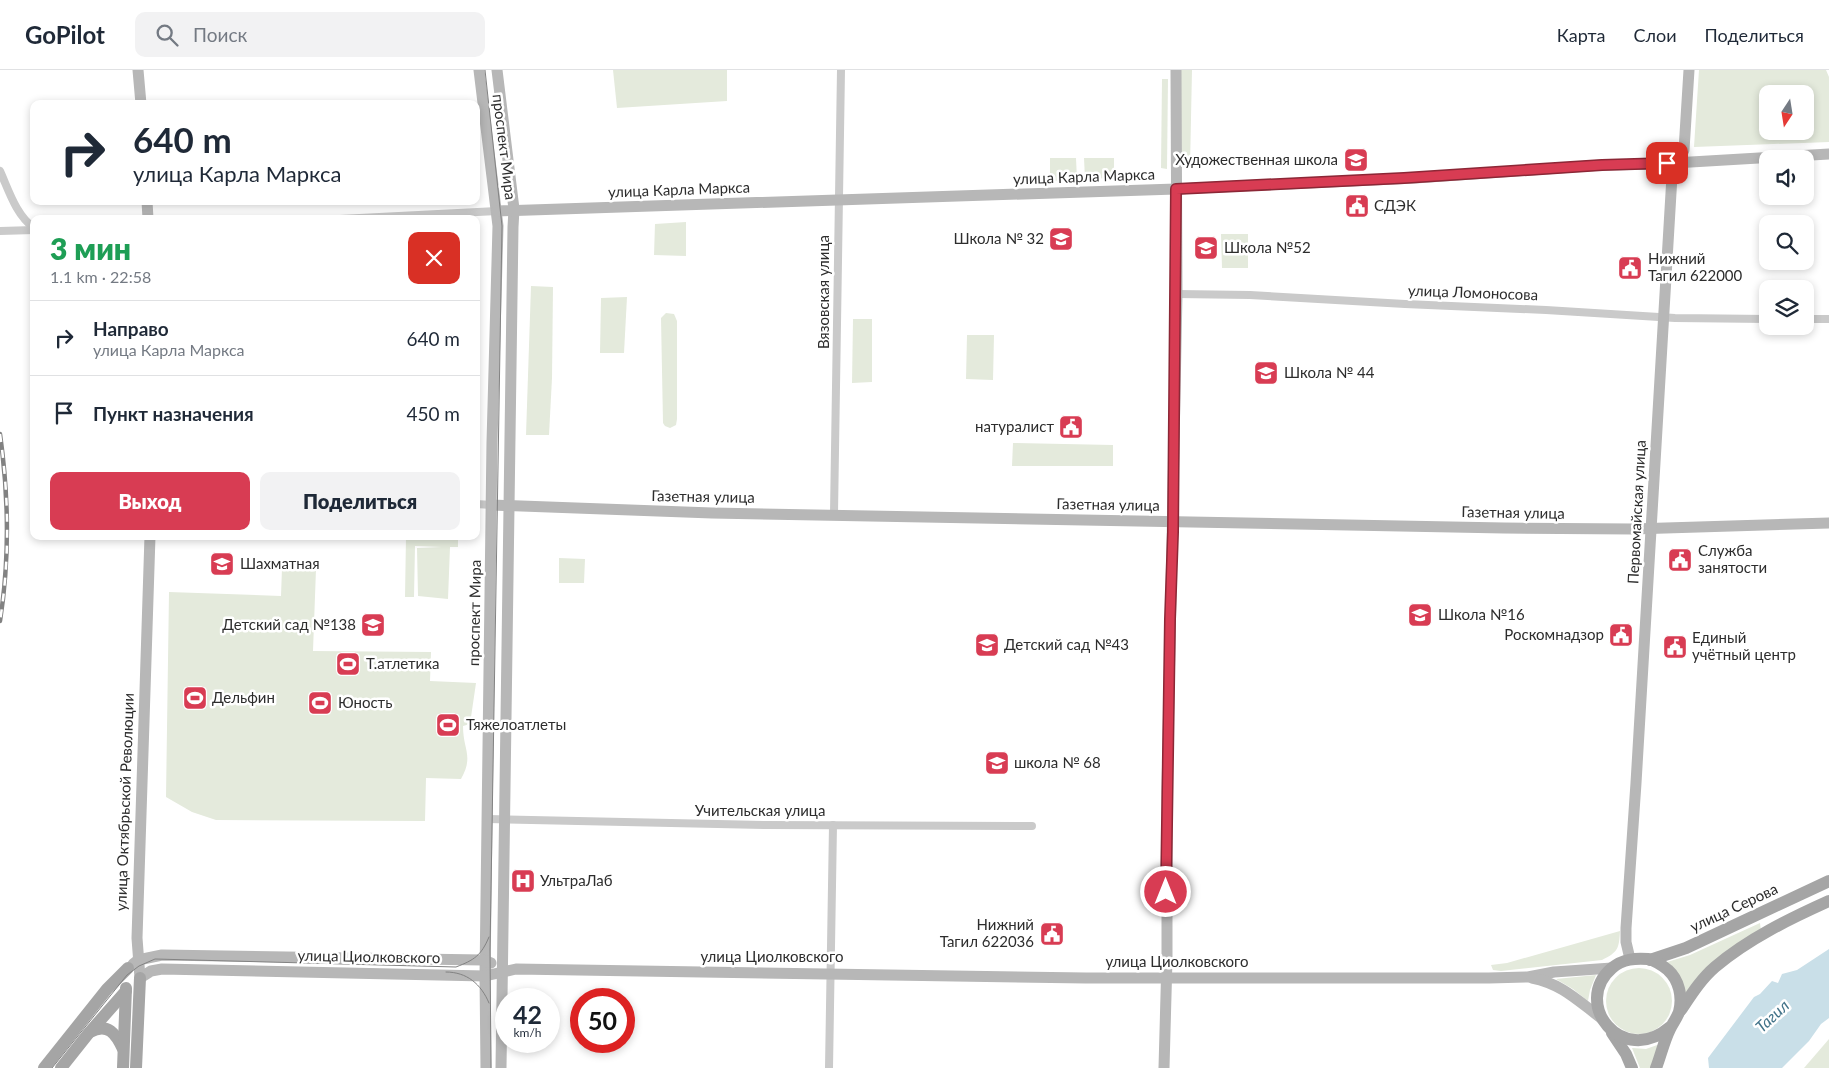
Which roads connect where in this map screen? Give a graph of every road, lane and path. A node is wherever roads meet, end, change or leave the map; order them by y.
1 (138, 70) edge
2 (479, 70) edge
3 (497, 70) edge
4 (841, 70) edge
5 (1176, 70) edge
6 (1689, 70) edge
7 (141, 100) edge
8 (1829, 154) edge
9 (1677, 162) junction
10 (0, 171) edge
11 (1176, 189) junction
12 (839, 200) junction
13 (514, 209) junction
14 (497, 211) junction
15 (418, 215) edge
16 (30, 226) edge
17 (30, 229) edge
18 (0, 231) edge
19 (1177, 294) junction
20 (1664, 318) junction
21 (1759, 319) edge
22 (1814, 319) edge
23 (1829, 320) edge
24 (480, 504) edge
25 (492, 505) junction
26 (509, 506) junction
27 (834, 514) junction
28 (1173, 521) junction
29 (1829, 522) edge
30 (1651, 528) junction
31 (150, 540) edge
32 (488, 819) junction
33 (504, 820) junction
34 (832, 825) junction
35 (1032, 826) dead end
36 (1829, 882) edge
37 (1829, 901) edge
38 (1630, 959) junction
39 (138, 960) junction
40 (486, 960) junction
41 (1650, 960) junction
42 (128, 968) junction
43 (1612, 968) junction
44 (503, 971) junction
45 (831, 973) junction
46 (485, 976) junction
47 (1528, 977) junction
48 (140, 978) junction
49 (1166, 979) junction
50 (126, 991) junction
51 (1679, 1012) junction
52 (1601, 1018) junction
53 (1670, 1028) junction
54 (1609, 1029) junction
55 (88, 1034) junction
56 (123, 1050) junction
57 (44, 1068) edge
58 (61, 1068) edge
59 (123, 1068) edge
60 (136, 1068) edge
61 (486, 1068) edge
62 (501, 1068) edge
63 (829, 1068) edge
64 (1164, 1068) edge
65 (1632, 1068) edge
66 (1656, 1068) edge

1 - 7 main road
2 - 14 main road, проспект Мира
3 - 13 main road, проспект Мира
4 - 12 street, Вязовская улица
5 - 11 main road
6 - 9 main road, Первомайская улица
8 - 9 main road, улица Карла Маркса
9 - 11 main road, улица Карла Маркса
9 - 20 main road, Первомайская улица
10 - 16 street
11 - 12 main road, улица Карла Маркса
11 - 19 main road
12 - 13 main road, улица Карла Маркса
12 - 27 street, Вязовская улица
13 - 14 main road, улица Карла Маркса
13 - 26 main road, проспект Мира
14 - 15 street, улица Карла Маркса
14 - 25 main road, проспект Мира
17 - 18 street
19 - 20 street, улица Ломоносова
19 - 28 main road
20 - 21 street, улица Ломоносова
20 - 30 main road, Первомайская улица
22 - 23 street
24 - 25 street, Газетная улица
25 - 26 main road, Газетная улица
25 - 32 main road, проспект Мира
26 - 27 main road, Газетная улица
26 - 33 main road, проспект Мира
27 - 28 main road, Газетная улица
28 - 30 main road, Газетная улица
28 - 49 main road
29 - 30 main road, Газетная улица
30 - 38 main road, Первомайская улица
31 - 39 main road, улица Октябрьской Революции
32 - 33 street, Учительская улица
32 - 40 main road, проспект Мира
33 - 34 street, Учительская улица
33 - 44 main road, проспект Мира
34 - 35 street, Учительская улица
34 - 45 street
36 - 41 main road, улица Серова
37 - 51 main road
38 - 41 main road
38 - 43 main road
39 - 40 main road, улица Циолковского
39 - 42 main road, улица Циолковского
39 - 48 main road, улица Октябрьской Революции
40 - 44 main road
40 - 46 main road, проспект Мира
41 - 51 main road
42 - 50 main road
42 - 57 main road, улица Циолковского
43 - 47 main road, улица Циолковского
43 - 52 main road
44 - 45 main road, улица Циолковского
44 - 46 main road, улица Циолковского
44 - 62 main road, проспект Мира
45 - 49 main road, улица Циолковского
45 - 63 street
46 - 48 main road, улица Циолковского
46 - 61 main road, проспект Мира
47 - 49 main road, улица Циолковского
47 - 52 main road, улица Циолковского
48 - 50 street, улица Циолковского
48 - 60 main road, улица Октябрьской Революции
49 - 64 main road
50 - 55 main road, улица Циолковского
50 - 56 main road
51 - 53 main road
52 - 54 main road
53 - 54 main road
53 - 66 main road
54 - 65 main road
55 - 56 main road
55 - 58 main road, улица Циолковского
56 - 59 main road

